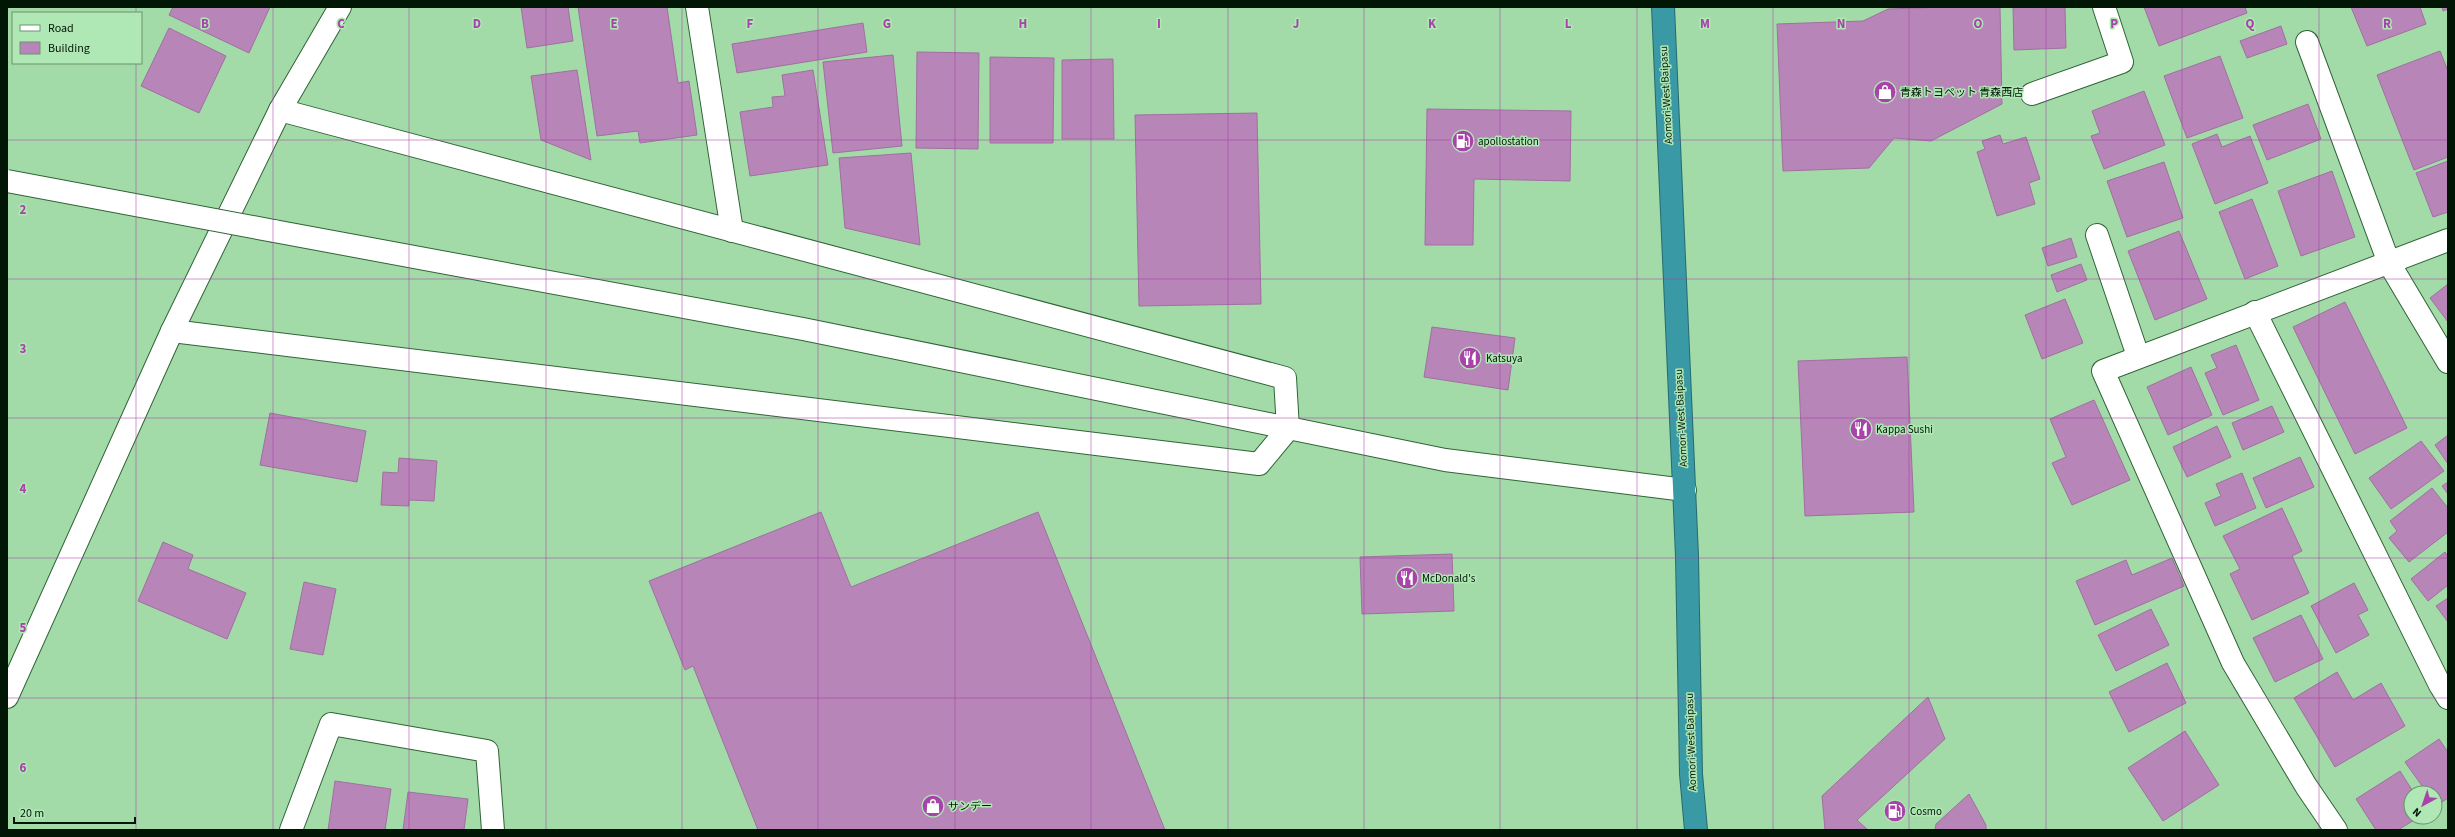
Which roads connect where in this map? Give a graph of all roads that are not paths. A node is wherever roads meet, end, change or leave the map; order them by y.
1 (340, 7) edge
2 (697, 7) edge
3 (1662, 7) edge
4 (2104, 7) edge
5 (2307, 42) dead end
6 (2032, 94) dead end
7 (280, 110) junction
8 (7, 181) edge
9 (732, 231) junction
10 (2098, 236) dead end
11 (2448, 240) edge
12 (2388, 263) junction
13 (2255, 312) junction
14 (172, 331) junction
15 (2138, 356) junction
16 (2448, 362) edge
17 (1288, 429) junction
18 (1685, 490) junction
19 (7, 697) edge
20 (2448, 698) edge
21 (291, 830) edge
22 (493, 830) edge
23 (1696, 830) edge
24 (2336, 830) edge

1 - 7 street
2 - 9 street
3 - 18 highway, Aomori-West Baipasu
4 - 6 street
5 - 12 street
7 - 9 street
7 - 14 street
8 - 17 street, bridge
9 - 17 street
10 - 15 street
11 - 12 street
12 - 13 street
12 - 16 street
13 - 15 street
13 - 20 street
14 - 17 street
14 - 19 street
15 - 24 street
17 - 18 street
18 - 23 highway, Aomori-West Baipasu
21 - 22 street

